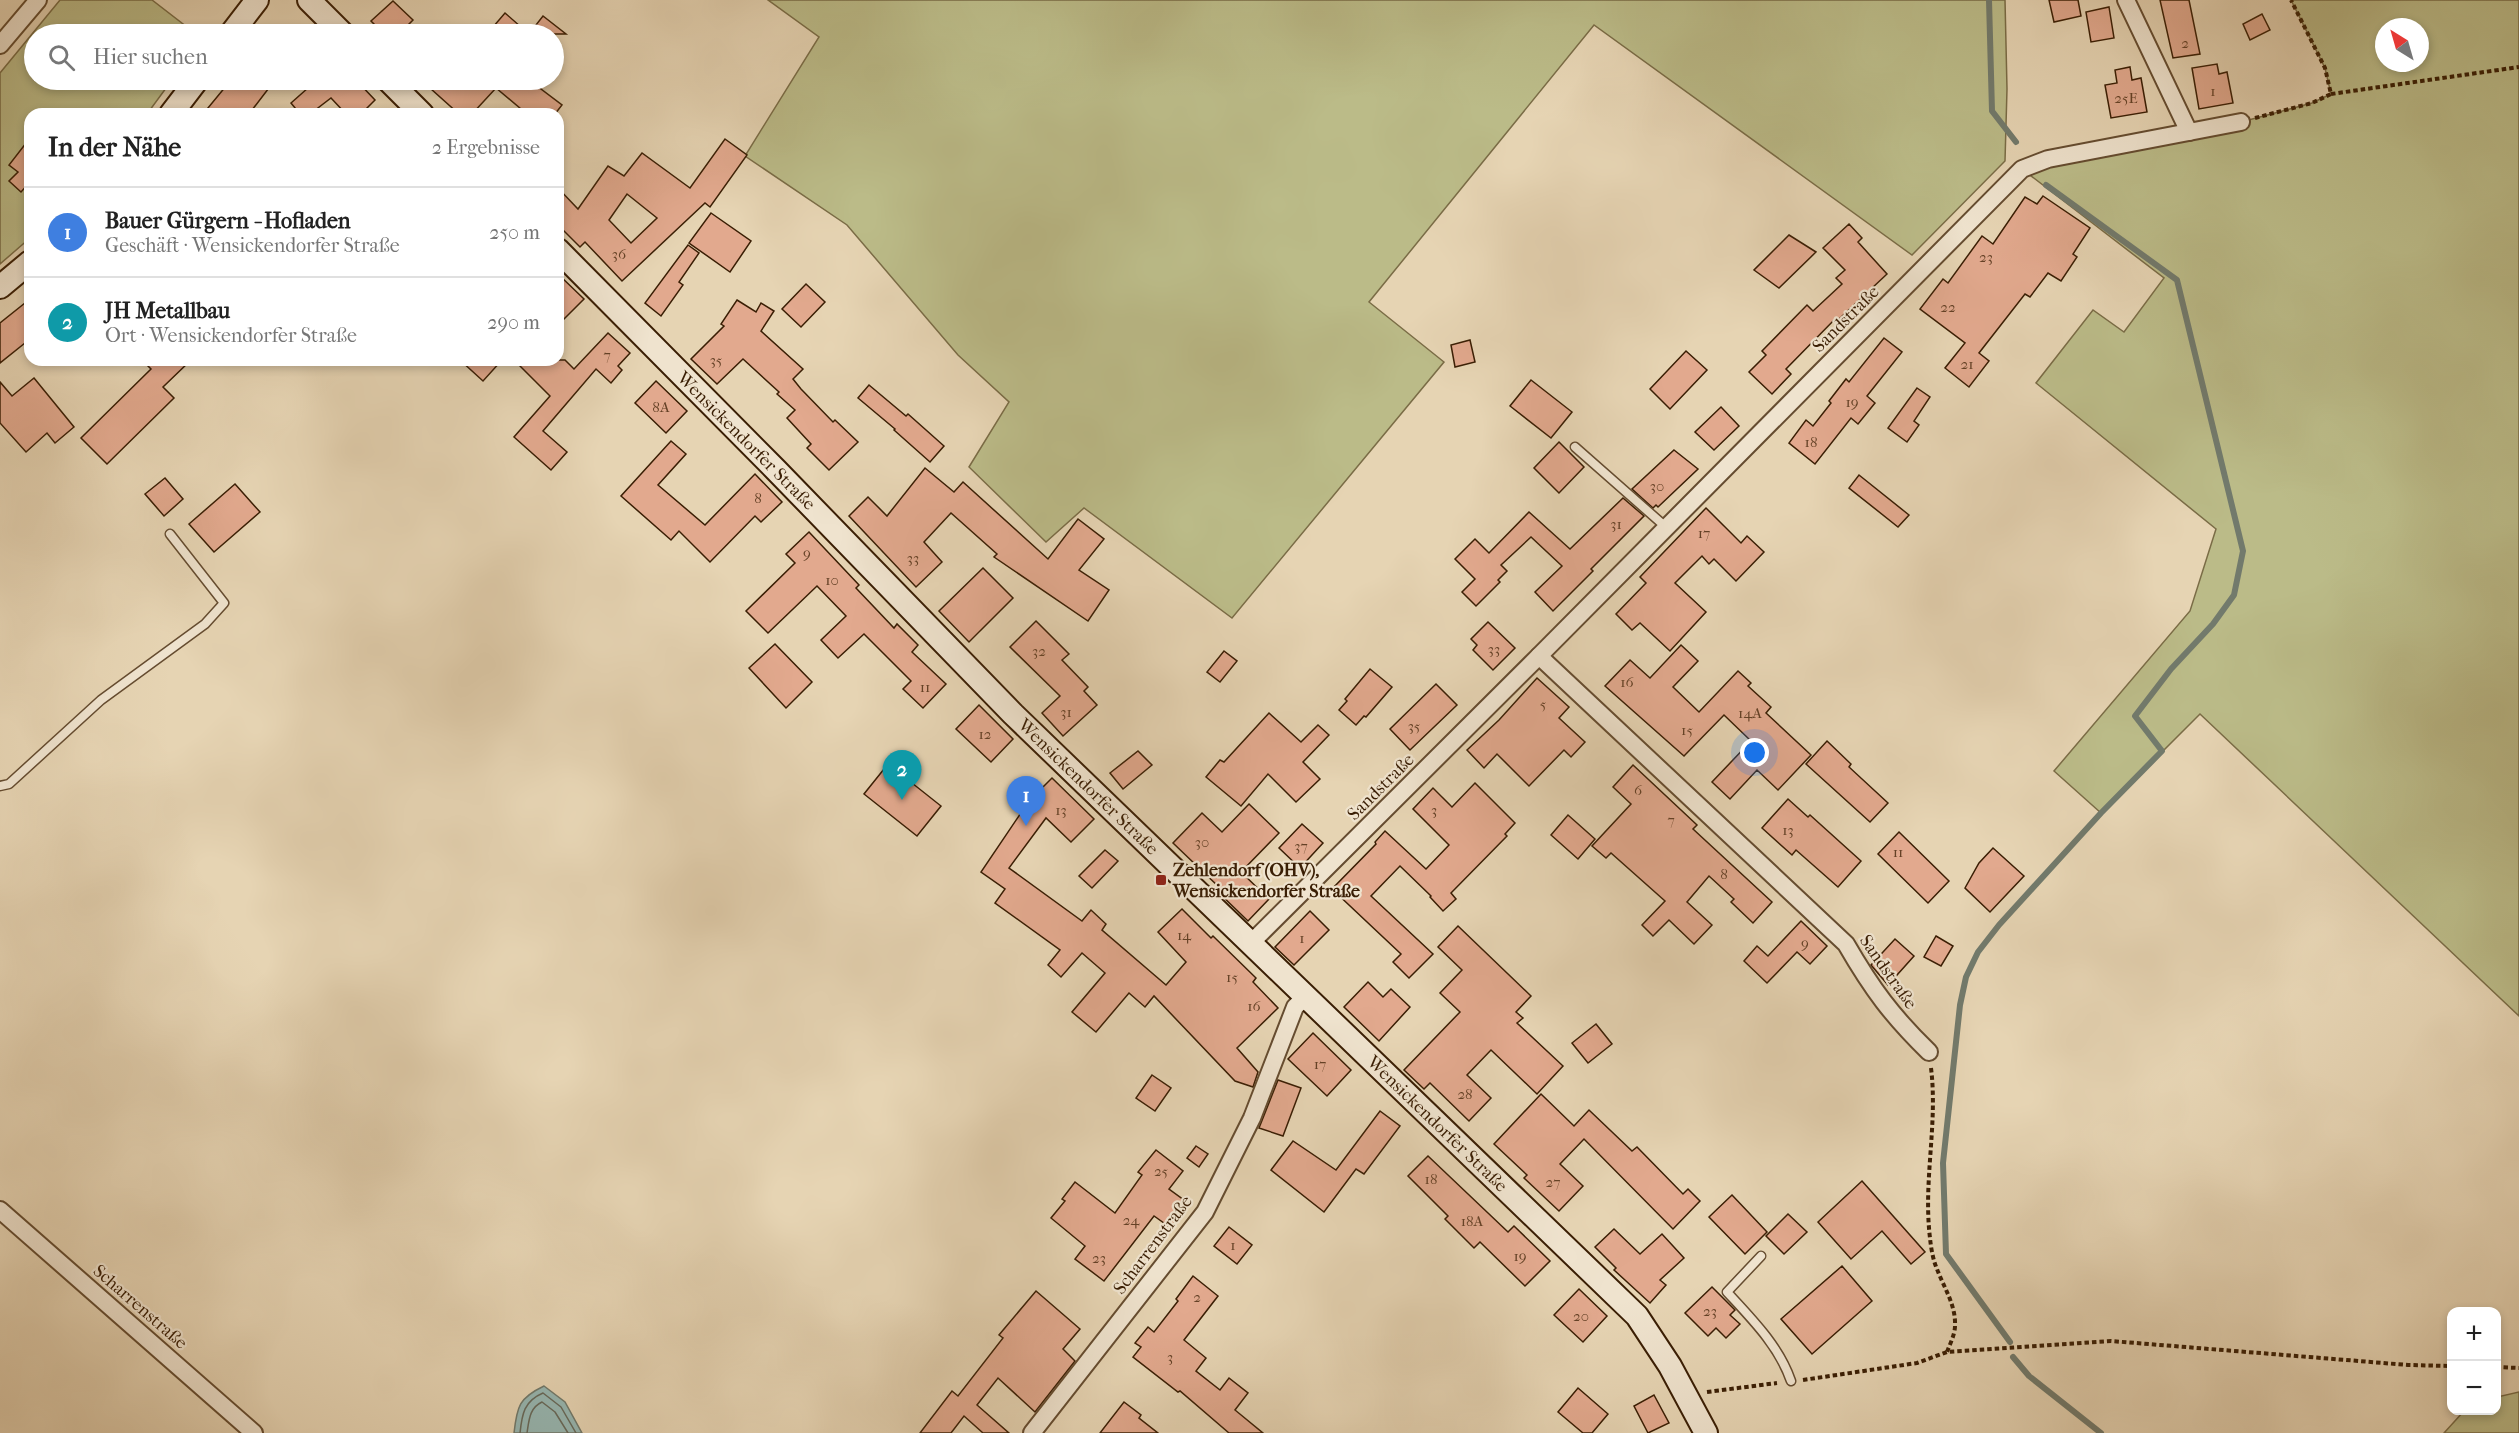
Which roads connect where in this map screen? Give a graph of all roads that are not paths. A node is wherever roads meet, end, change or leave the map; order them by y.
1 (38, 0) edge
2 (257, 0) edge
3 (309, 0) edge
4 (2126, 0) edge
5 (239, 24) edge
6 (333, 24) edge
7 (0, 45) edge
8 (189, 90) edge
9 (398, 90) edge
10 (176, 108) edge
11 (416, 108) edge
12 (2241, 122) road end
13 (2189, 132) junction
14 (564, 256) edge
15 (24, 267) edge
16 (0, 287) edge
17 (1575, 447) dead end
18 (1667, 528) junction
19 (170, 534) dead end
20 (1539, 656) junction
21 (0, 786) edge
22 (1250, 944) junction
23 (1305, 997) junction
24 (1929, 1052) road end
25 (0, 1210) edge
26 (1761, 1256) dead end
27 (1791, 1381) road end
28 (254, 1433) edge
29 (1032, 1433) edge
30 (1706, 1433) edge

1 - 7 street
2 - 5 main road
3 - 6 main road
4 - 13 street
8 - 10 main road
9 - 11 main road
12 - 13 street, Sandstraße
13 - 18 street, Sandstraße
14 - 22 main road, Wensickendorfer Straße
15 - 16 main road
17 - 18 lane
18 - 20 street, Sandstraße
19 - 21 lane
20 - 22 street, Sandstraße
20 - 24 street, Sandstraße
22 - 23 main road, Wensickendorfer Straße
23 - 29 street, Scharrenstraße
23 - 30 main road, Wensickendorfer Straße
25 - 28 street, Scharrenstraße
26 - 27 lane

